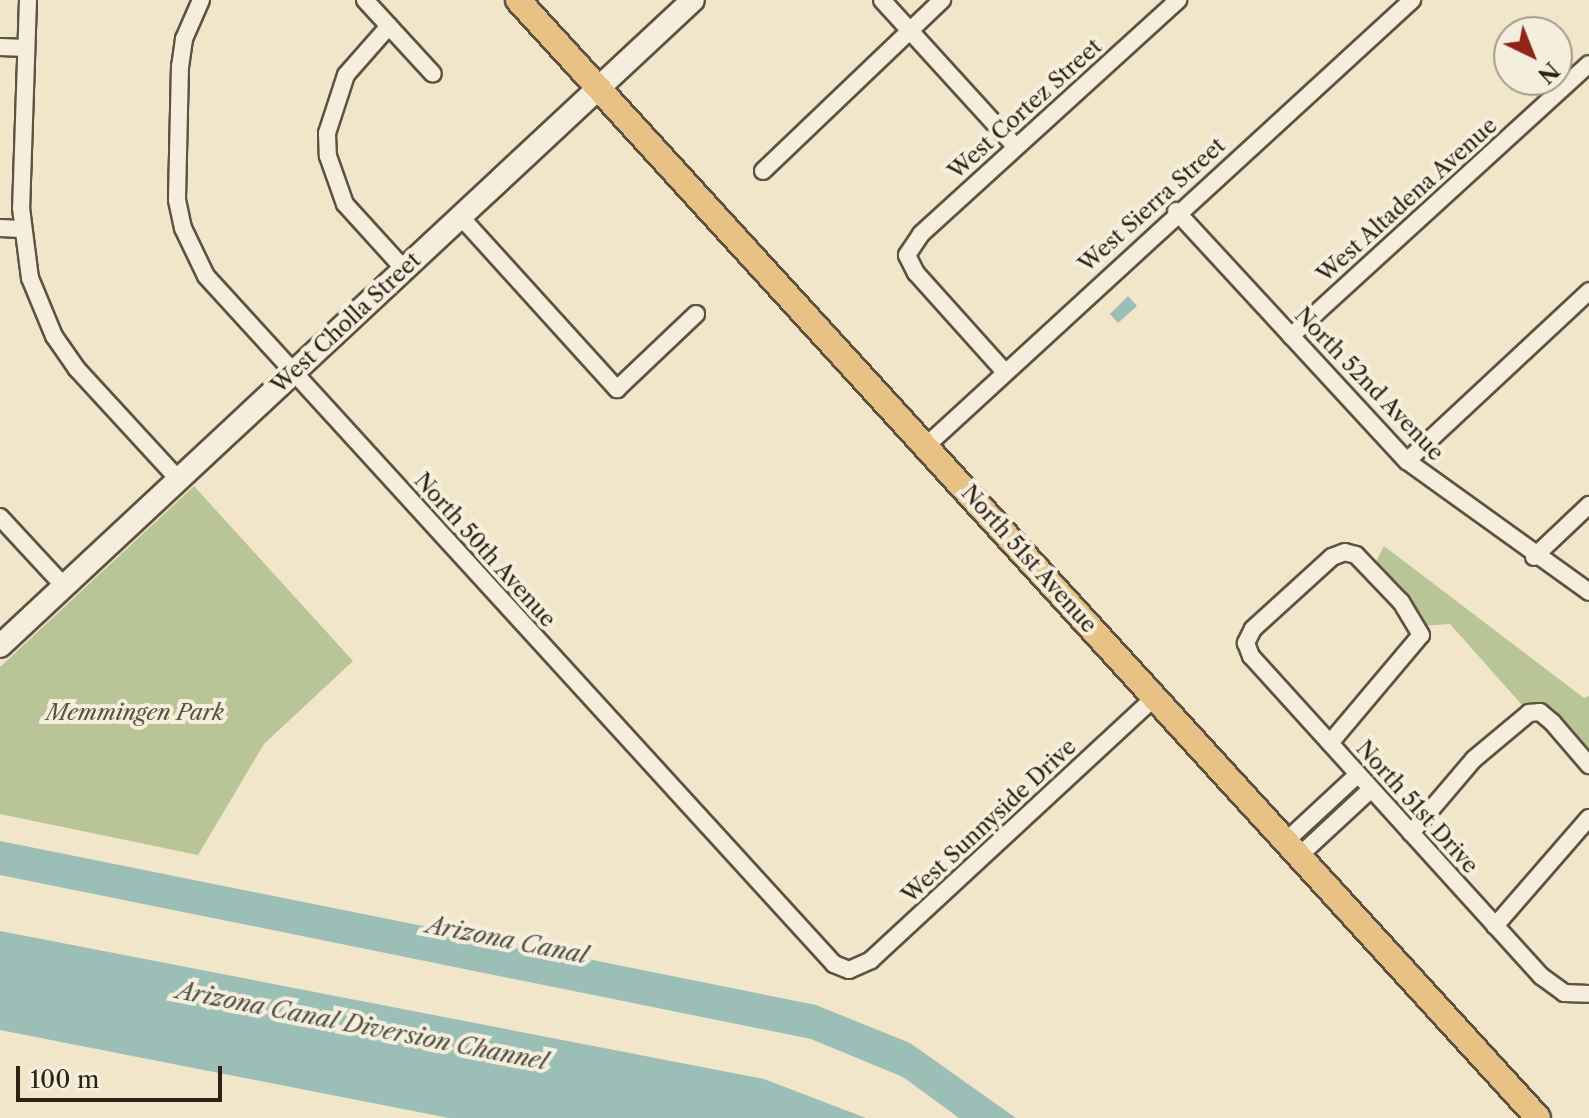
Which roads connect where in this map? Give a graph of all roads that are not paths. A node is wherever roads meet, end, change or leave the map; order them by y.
1 (28, 0) edge
2 (201, 0) edge
3 (365, 0) edge
4 (518, 0) edge
5 (693, 0) edge
6 (882, 0) edge
7 (942, 0) edge
8 (1178, 0) edge
9 (1412, 0) edge
10 (389, 26) junction
11 (909, 30) junction
12 (0, 47) edge
13 (26, 48) junction
14 (1589, 64) edge
15 (433, 74) dead end
16 (599, 88) junction
17 (1015, 146) junction
18 (763, 171) dead end
19 (1176, 211) junction
20 (460, 216) junction
21 (0, 228) edge
22 (21, 229) junction
23 (403, 268) junction
24 (1589, 291) edge
25 (696, 314) dead end
26 (1291, 336) junction
27 (1004, 371) junction
28 (293, 373) junction
29 (926, 446) junction
30 (1407, 461) junction
31 (178, 479) junction
32 (1589, 505) edge
33 (0, 517) edge
34 (1534, 557) junction
35 (64, 586) junction
36 (1589, 592) edge
37 (0, 646) edge
38 (1155, 697) junction
39 (1330, 743) junction
40 (1589, 765) edge
41 (1358, 774) junction
42 (1371, 789) junction
43 (1589, 818) edge
44 (1411, 833) junction
45 (1292, 848) junction
46 (1495, 926) junction
47 (849, 970) joint
48 (1589, 994) edge
49 (1538, 1118) edge

1 - 13 street
2 - 28 street, North 50th Avenue
3 - 10 street
4 - 16 main road, North 51st Avenue
5 - 16 street, West Cholla Street
6 - 11 street
7 - 11 street
8 - 17 street, West Cortez Street
9 - 19 street, West Sierra Street
10 - 15 street
10 - 23 street
11 - 17 street
11 - 18 street
12 - 13 street
13 - 22 street
14 - 26 street, West Altadena Avenue
16 - 20 street, West Cholla Street
16 - 29 main road, North 51st Avenue
17 - 27 street, West Cortez Street
19 - 26 street, North 52nd Avenue
19 - 27 street, West Sierra Street
20 - 23 street, West Cholla Street
20 - 25 street
21 - 22 street
22 - 31 street
23 - 28 street, West Cholla Street
24 - 30 street
26 - 30 street, North 52nd Avenue
27 - 29 street, West Sierra Street
28 - 31 street, West Cholla Street
28 - 47 street, North 50th Avenue
29 - 38 main road, North 51st Avenue
30 - 34 street, North 52nd Avenue
31 - 35 street, West Cholla Street
32 - 34 street
33 - 35 street
34 - 36 street, North 52nd Avenue
35 - 37 street, West Cholla Street
38 - 45 main road, North 51st Avenue
38 - 47 street, West Sunnyside Drive
39 - 39 street, North 51st Drive
39 - 41 street, North 51st Drive
40 - 44 street
41 - 42 street, North 51st Drive
41 - 45 street
42 - 44 street, North 51st Drive
42 - 45 street
43 - 46 street
44 - 46 street, North 51st Drive
45 - 49 main road, North 51st Avenue
46 - 48 street, North 51st Drive

